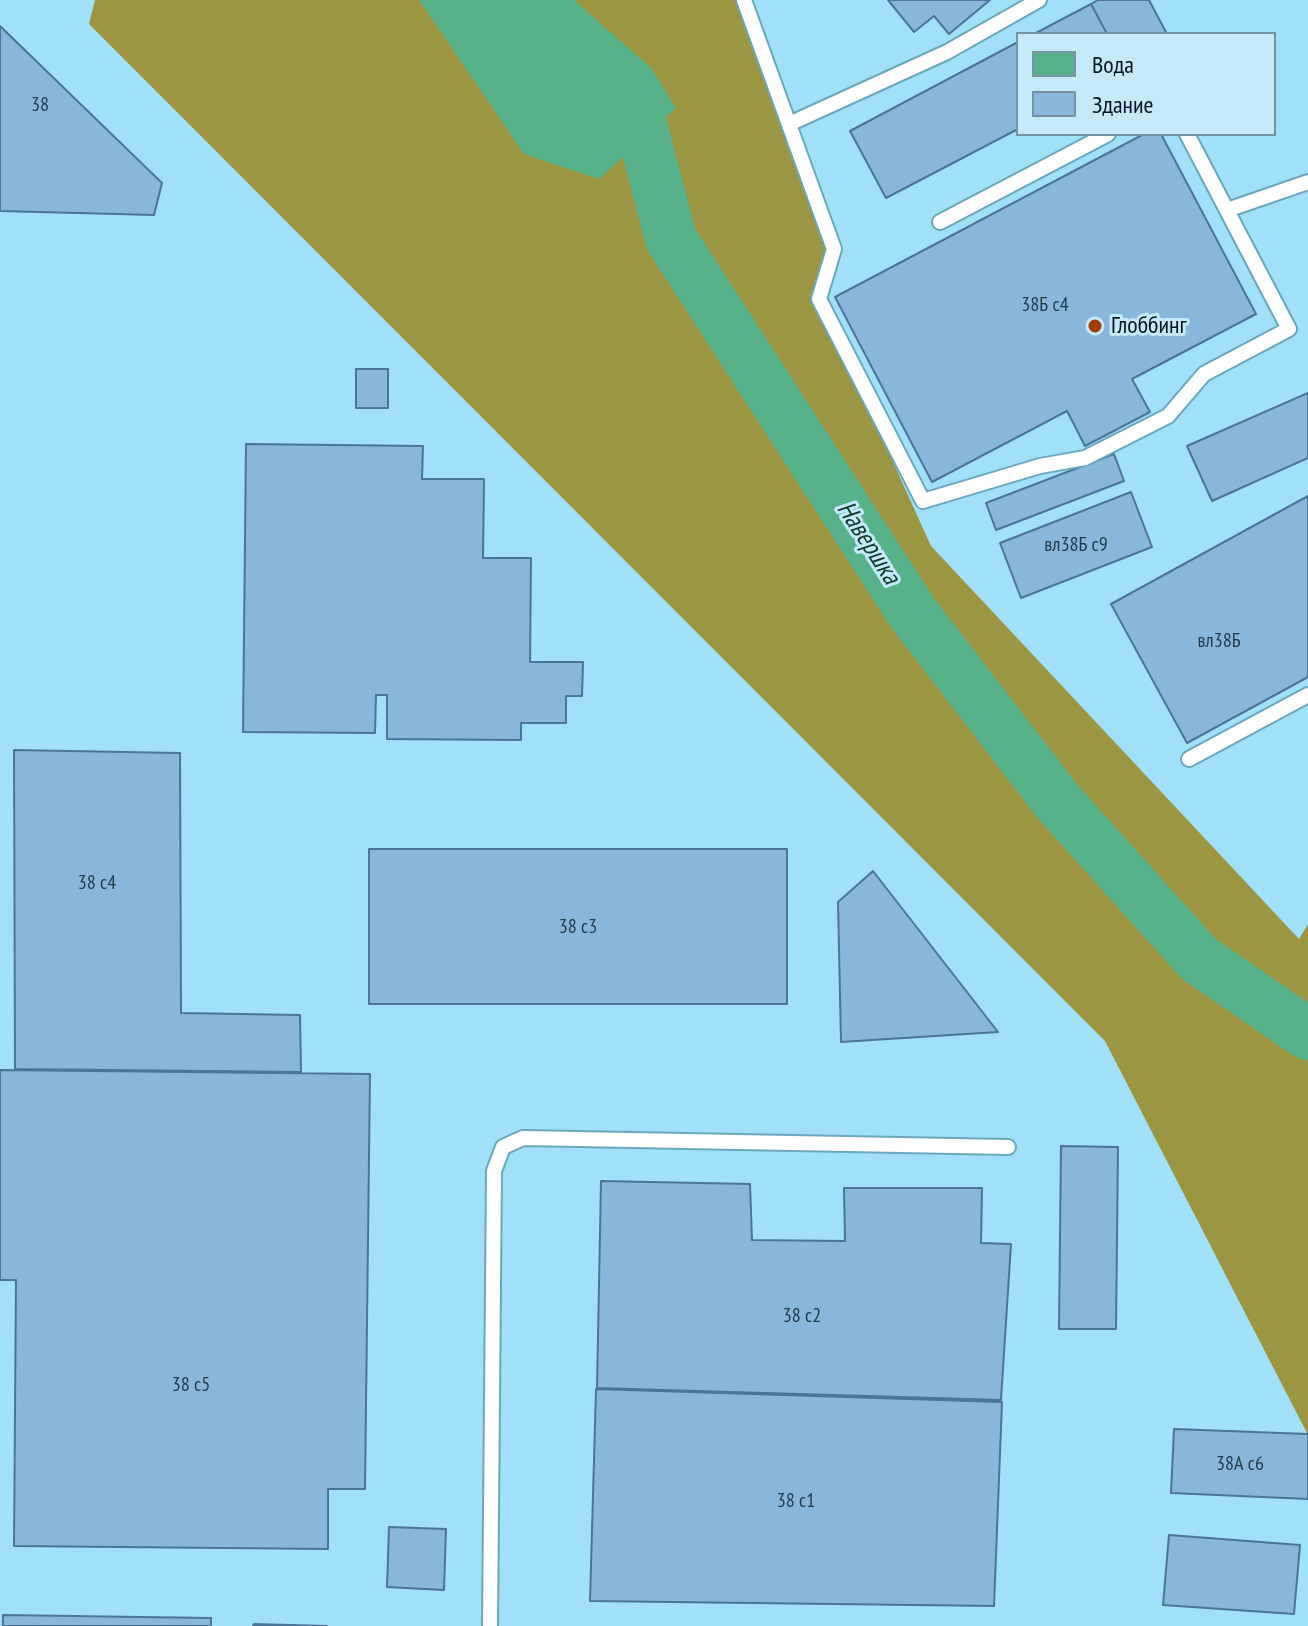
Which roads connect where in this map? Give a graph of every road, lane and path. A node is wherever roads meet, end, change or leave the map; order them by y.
1 (744, 0) edge
2 (1039, 0) edge
3 (789, 124) junction
4 (1104, 136) edge
5 (1188, 136) edge
6 (1308, 182) edge
7 (1227, 210) junction
8 (940, 222) dead end
9 (1308, 695) edge
10 (1189, 759) dead end
11 (1008, 1147) dead end
12 (490, 1626) edge

1 - 3 lane
2 - 3 lane
3 - 7 lane
4 - 8 lane
5 - 7 lane
6 - 7 lane
9 - 10 lane
11 - 12 lane

